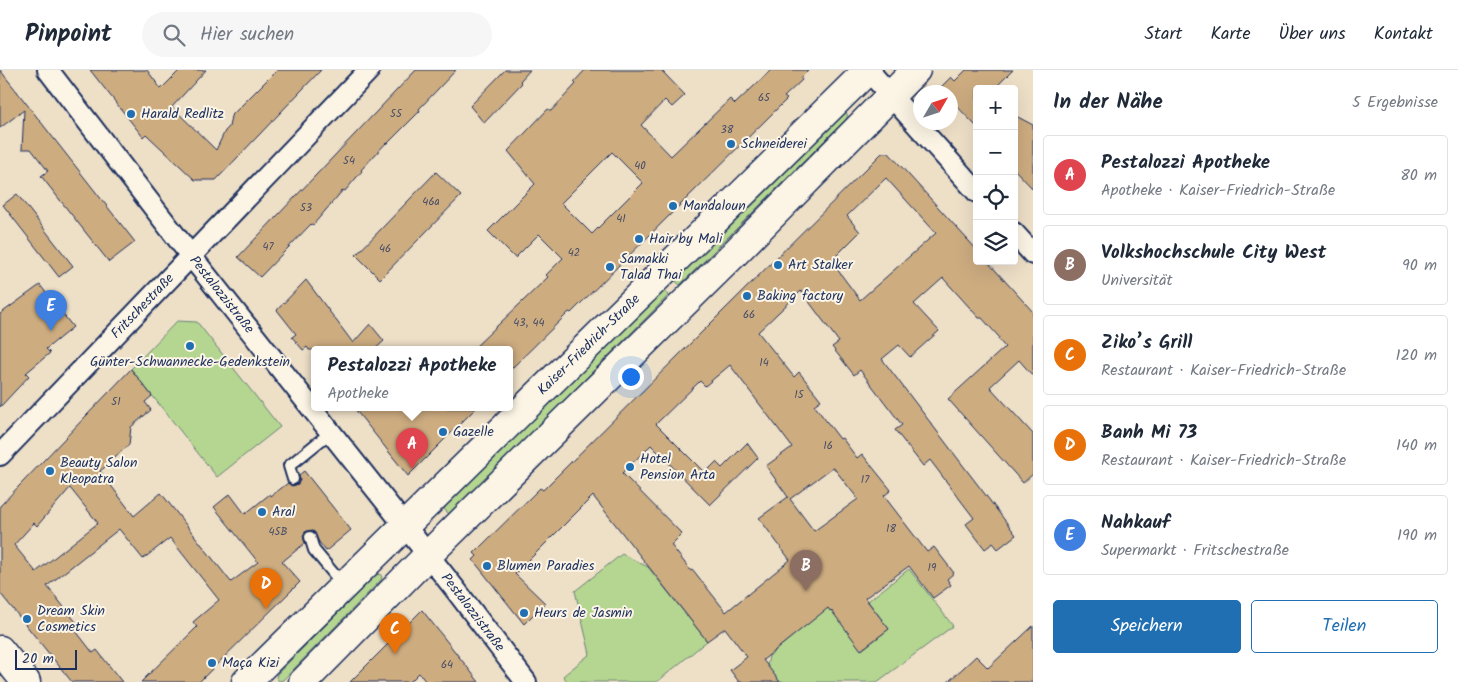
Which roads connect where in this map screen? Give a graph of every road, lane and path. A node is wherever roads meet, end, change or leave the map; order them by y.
1 (48, 70) edge
2 (369, 70) edge
3 (868, 70) edge
4 (916, 70) edge
5 (890, 95) junction
6 (973, 188) edge
7 (1018, 237) edge
8 (1033, 254) edge
9 (191, 256) junction
10 (311, 408) edge
11 (313, 411) edge
12 (330, 432) junction
13 (0, 455) edge
14 (293, 479) dead end
15 (404, 526) junction
16 (310, 537) dead end
17 (428, 555) junction
18 (343, 586) junction
19 (0, 650) edge
20 (26, 682) edge
21 (246, 682) edge
22 (303, 682) edge
23 (526, 682) edge

1 - 9 street, Pestalozzistraße
2 - 9 street, Fritschestraße
3 - 5 street
3 - 15 main road, Kaiser-Friedrich-Straße
4 - 5 main road
5 - 6 street
5 - 17 main road
7 - 8 street
9 - 10 street, Pestalozzistraße
9 - 13 street, Fritschestraße
11 - 12 street, Pestalozzistraße
12 - 14 lane
12 - 15 street, Pestalozzistraße
15 - 17 street, Pestalozzistraße
15 - 18 main road, Kaiser-Friedrich-Straße
16 - 18 lane
17 - 22 main road
17 - 23 street, Pestalozzistraße
18 - 21 main road, Kaiser-Friedrich-Straße
19 - 20 main road

